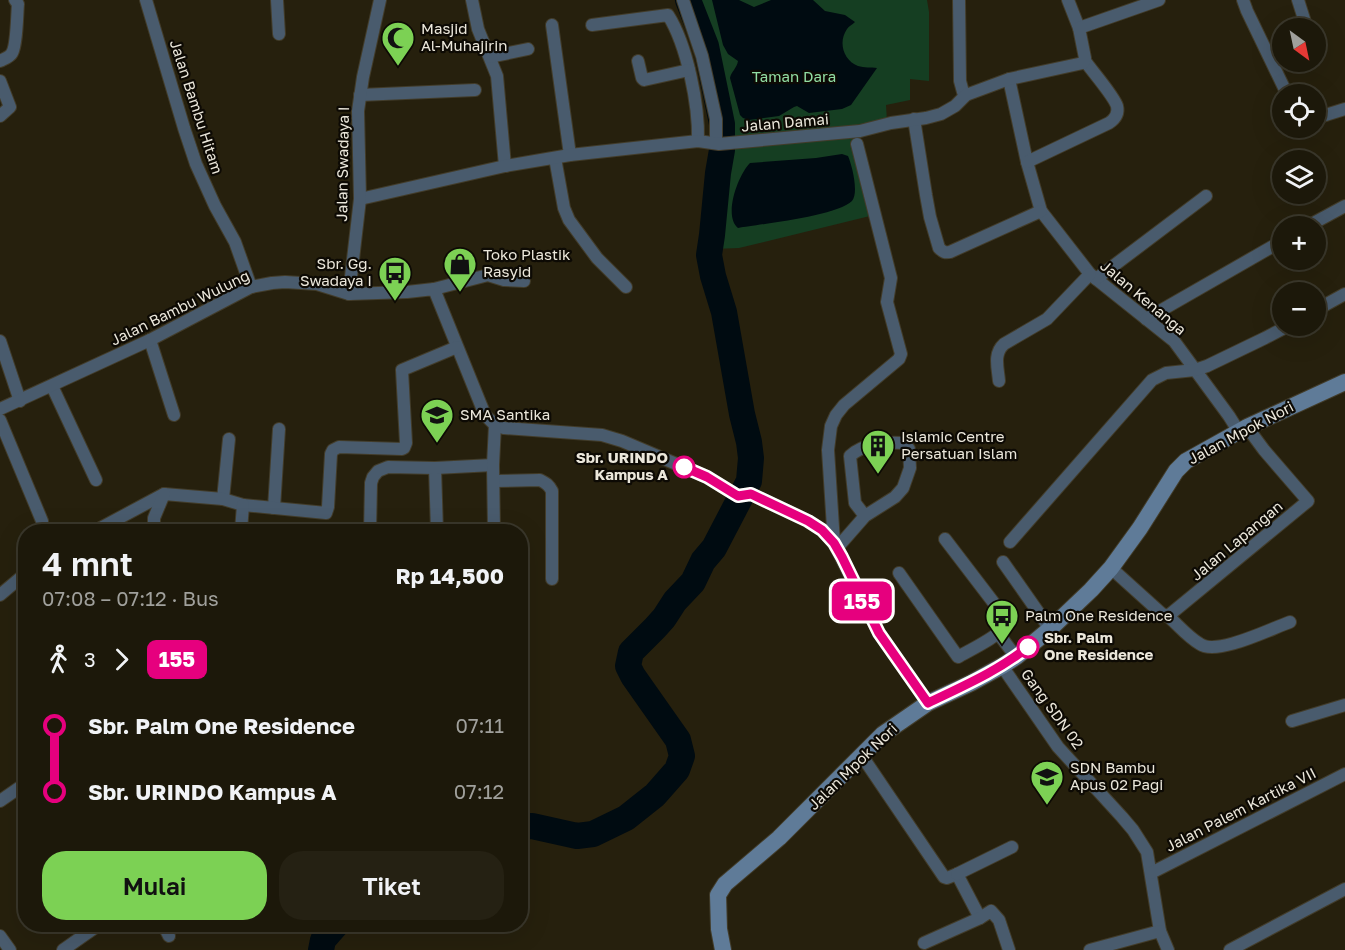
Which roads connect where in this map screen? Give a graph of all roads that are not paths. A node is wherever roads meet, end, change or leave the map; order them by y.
1 (146, 0) edge
2 (277, 0) edge
3 (380, 0) edge
4 (472, 0) edge
5 (683, 0) edge
6 (959, 0) edge
7 (1068, 0) edge
8 (1158, 0) edge
9 (1243, 0) edge
10 (1298, 0) edge
11 (20, 1) edge
12 (1304, 18) edge
13 (552, 25) dead end
14 (592, 25) dead end
15 (1079, 28) junction
16 (279, 34) dead end
17 (528, 49) dead end
18 (490, 57) junction
19 (0, 61) edge
20 (638, 61) dead end
21 (1085, 61) junction
22 (689, 70) junction
23 (1009, 79) junction
24 (0, 81) edge
25 (1282, 84) edge
26 (475, 90) dead end
27 (360, 95) junction
28 (966, 95) junction
29 (1345, 109) edge
30 (1326, 115) edge
31 (0, 116) edge
32 (915, 119) junction
33 (698, 141) junction
34 (721, 143) junction
35 (857, 144) dead end
36 (570, 155) junction
37 (555, 158) junction
38 (1027, 162) junction
39 (505, 166) junction
40 (1206, 196) dead end
41 (360, 199) junction
42 (1345, 206) edge
43 (1041, 211) junction
44 (1326, 216) edge
45 (1272, 247) edge
46 (1093, 277) junction
47 (524, 281) dead end
48 (626, 286) dead end
49 (251, 287) junction
50 (434, 289) junction
51 (349, 294) junction
52 (1345, 294) edge
53 (1326, 304) edge
54 (1146, 319) junction
55 (1272, 334) edge
56 (150, 340) junction
57 (0, 341) edge
58 (457, 346) junction
59 (1195, 370) junction
60 (999, 381) dead end
61 (1344, 383) edge
62 (52, 386) junction
63 (20, 401) junction
64 (0, 410) edge
65 (174, 415) dead end
66 (0, 420) edge
67 (495, 425) junction
68 (279, 429) dead end
69 (1243, 430) junction
70 (229, 439) dead end
71 (493, 465) junction
72 (435, 468) junction
73 (96, 480) dead end
74 (494, 481) junction
75 (164, 494) junction
76 (223, 499) junction
77 (243, 505) junction
78 (274, 508) junction
79 (865, 516) junction
80 (42, 521) dead end
81 (108, 524) edge
82 (154, 524) edge
83 (242, 524) edge
84 (370, 524) edge
85 (438, 524) edge
86 (494, 524) edge
87 (945, 539) dead end
88 (1010, 542) dead end
89 (835, 545) junction
90 (1003, 562) dead end
91 (1111, 568) junction
92 (899, 573) dead end
93 (552, 579) dead end
94 (18, 580) edge
95 (0, 595) edge
96 (1168, 616) junction
97 (1290, 622) dead end
98 (1050, 629) junction
99 (998, 633) junction
100 (1009, 661) junction
101 (928, 703) junction
102 (1345, 705) edge
103 (1292, 721) dead end
104 (862, 756) junction
105 (1345, 774) edge
106 (18, 789) edge
107 (0, 801) edge
108 (1012, 847) dead end
109 (1151, 873) junction
110 (957, 874) junction
111 (1345, 889) edge
112 (980, 918) junction
113 (1160, 931) junction
114 (89, 932) edge
115 (167, 932) edge
116 (0, 936) edge
117 (169, 936) dead end
118 (924, 943) dead end
119 (10, 950) edge
120 (63, 950) edge
121 (723, 950) edge
122 (1009, 950) edge
123 (1090, 950) edge
124 (1168, 950) edge
125 (1230, 950) edge

1 - 49 street, Jalan Bambu Hitam
2 - 16 street
3 - 27 street, Jalan Swadaya I
4 - 18 street
5 - 34 street
6 - 28 street
7 - 15 street
8 - 15 street
9 - 25 street
10 - 12 street
11 - 19 street
13 - 36 street
14 - 22 street
15 - 21 street
17 - 18 street
18 - 39 street
20 - 22 street
21 - 23 street, Jalan Damai
21 - 38 street
22 - 33 street
23 - 28 street, Jalan Damai
23 - 38 street, Jalan Kenanga
24 - 31 street
26 - 27 street
27 - 41 street, Jalan Swadaya I
28 - 32 street, Jalan Damai
29 - 30 street
32 - 34 street, Jalan Damai
32 - 43 street
33 - 34 street, Jalan Damai
33 - 36 street, Jalan Damai
35 - 89 street
36 - 37 street, Jalan Damai
37 - 39 street, Jalan Damai
37 - 48 street
38 - 43 street, Jalan Kenanga
39 - 41 street, Jalan Damai
40 - 46 street
41 - 51 street, Jalan Swadaya I
42 - 44 street
43 - 46 street, Jalan Kenanga
45 - 54 street
46 - 54 street, Jalan Kenanga
46 - 60 street
47 - 50 street, Jalan Bambu Wulung
49 - 51 street, Jalan Bambu Wulung
49 - 56 street, Jalan Bambu Wulung
50 - 51 street, Jalan Bambu Wulung
50 - 58 street
52 - 53 street
54 - 59 street, Jalan Kenanga
55 - 59 street
56 - 62 street, Jalan Bambu Wulung
56 - 65 street
57 - 63 street
58 - 67 street
58 - 78 street
59 - 69 street, Jalan Kenanga
59 - 88 street
61 - 69 main road, Jalan Mpok Nori
62 - 63 street, Jalan Bambu Wulung
62 - 73 street
63 - 64 street, Jalan Bambu Wulung
66 - 80 street
67 - 71 street
67 - 89 street
68 - 78 street
69 - 91 main road, Jalan Mpok Nori
69 - 96 street, Jalan Lapangan
70 - 76 street
71 - 72 street
71 - 74 street
72 - 84 street
72 - 85 street
74 - 86 street
74 - 93 street
75 - 76 street
75 - 81 street
75 - 82 street
76 - 77 street
77 - 78 street
77 - 83 street
79 - 79 street
79 - 89 street
87 - 99 street
89 - 101 street
90 - 98 street
91 - 96 street
91 - 98 main road, Jalan Mpok Nori
92 - 99 street
94 - 95 street
96 - 97 street
98 - 100 main road, Jalan Mpok Nori
99 - 100 street, Gang SDN 02
100 - 101 main road, Jalan Mpok Nori
100 - 109 street, Gang SDN 02
101 - 104 main road, Jalan Mpok Nori
102 - 103 street
104 - 110 street
104 - 121 main road, Jalan Mpok Nori
105 - 109 street, Jalan Palem Kartika VII
106 - 107 street
108 - 110 street
109 - 113 street, Gang SDN 02
110 - 112 street
111 - 125 street
112 - 118 street
112 - 122 street
113 - 123 street
113 - 124 street, Gang SDN 02
114 - 120 street
115 - 117 street
116 - 119 street

